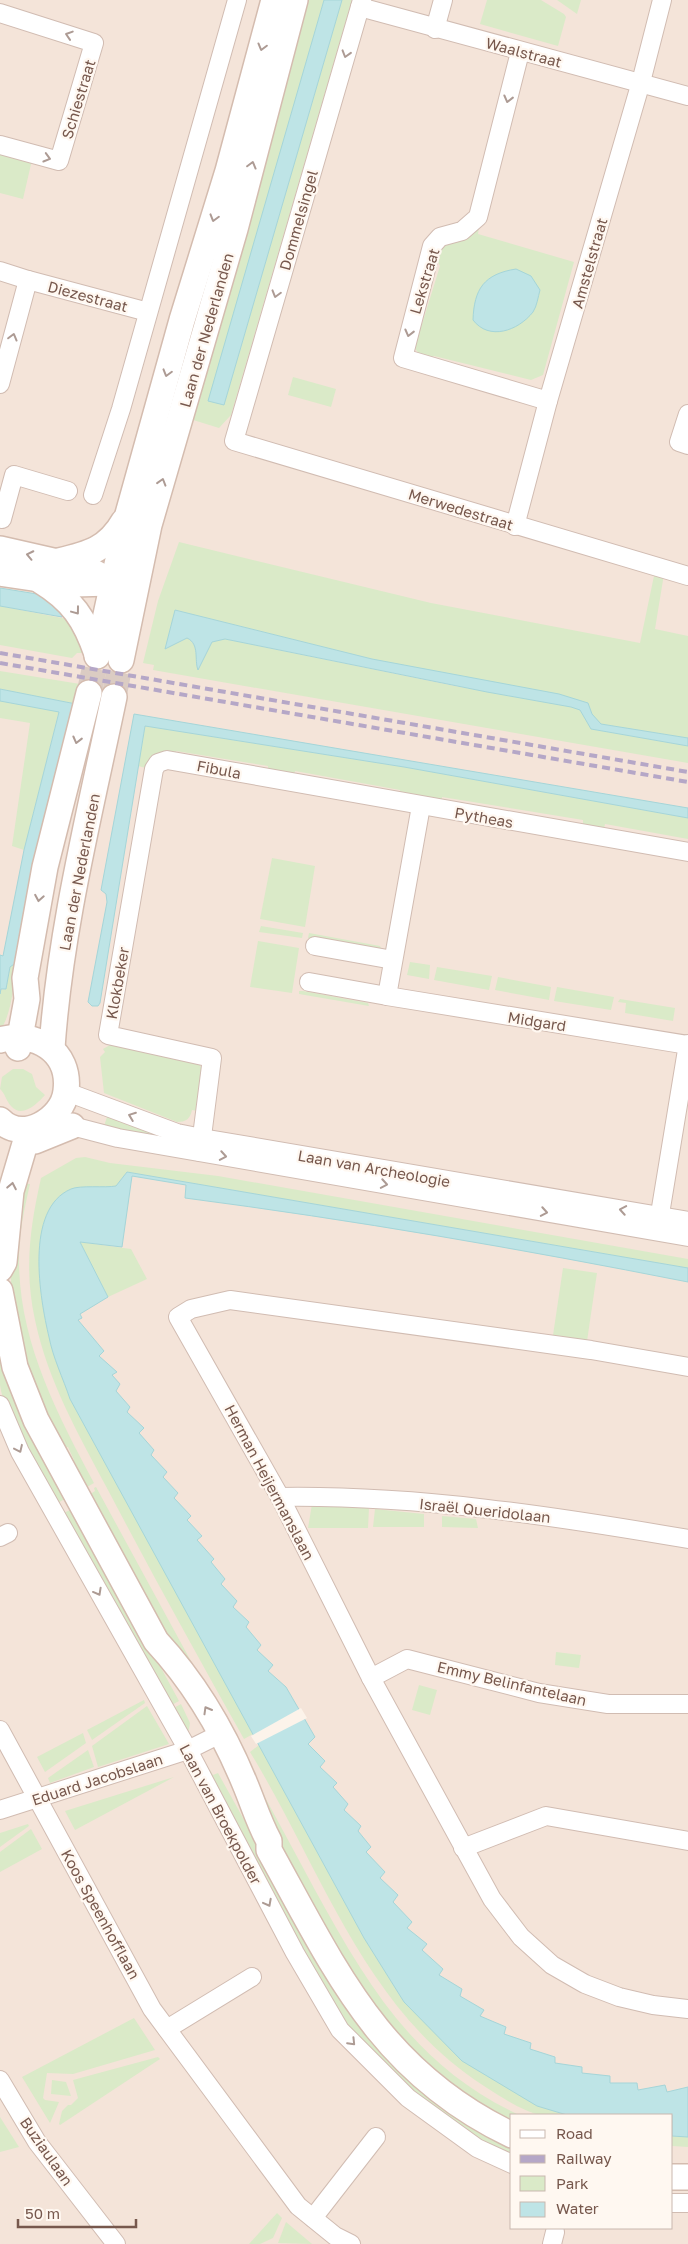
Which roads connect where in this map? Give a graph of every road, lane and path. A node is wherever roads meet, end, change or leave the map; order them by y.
1 (237, 0) edge
2 (274, 0) edge
3 (295, 0) edge
4 (443, 0) edge
5 (662, 0) edge
6 (361, 4) edge
7 (0, 13) edge
8 (435, 29) junction
9 (520, 52) junction
10 (641, 82) junction
11 (688, 96) edge
12 (0, 145) edge
13 (0, 271) edge
14 (28, 280) junction
15 (148, 312) junction
16 (0, 384) edge
17 (548, 402) junction
18 (688, 414) edge
19 (234, 441) joint
20 (688, 445) edge
21 (68, 491) dead end
22 (93, 495) dead end
23 (128, 514) junction
24 (0, 518) edge
25 (149, 525) junction
26 (515, 526) junction
27 (0, 549) edge
28 (59, 561) junction
29 (0, 574) edge
30 (688, 576) edge
31 (41, 581) junction
32 (114, 582) junction
33 (128, 621) junction
34 (105, 657) junction
35 (89, 693) tunnel mouth
36 (114, 696) tunnel mouth
37 (158, 763) joint
38 (280, 781) joint
39 (420, 806) junction
40 (688, 852) edge
41 (315, 946) dead end
42 (393, 960) junction
43 (309, 982) dead end
44 (387, 996) junction
45 (9, 1044) edge
46 (688, 1045) edge
47 (52, 1048) junction
48 (66, 1092) junction
49 (0, 1120) edge
50 (72, 1126) joint
51 (0, 1136) edge
52 (27, 1136) junction
53 (201, 1145) junction
54 (688, 1221) edge
55 (658, 1224) junction
56 (688, 1237) edge
57 (0, 1268) edge
58 (0, 1291) edge
59 (688, 1367) edge
60 (0, 1405) edge
61 (280, 1497) junction
62 (688, 1539) edge
63 (371, 1678) junction
64 (688, 1704) edge
65 (0, 1730) edge
66 (204, 1742) junction
67 (37, 1798) junction
68 (0, 1810) edge
69 (688, 1841) edge
70 (463, 1848) junction
71 (252, 1977) dead end
72 (688, 2008) edge
73 (167, 2029) junction
74 (0, 2080) edge
75 (510, 2134) edge
76 (376, 2137) dead end
77 (510, 2163) edge
78 (673, 2177) edge
79 (688, 2177) edge
80 (673, 2203) edge
81 (688, 2204) edge
82 (313, 2218) junction
83 (116, 2244) edge
84 (351, 2244) edge

1 - 15 street
2 -> 23 main road, Laan der Nederlanden
25 -> 3 main road, Laan der Nederlanden
4 - 8 street
5 - 10 street, Amstelstraat
6 - 8 street, Waalstraat
6 -> 19 street, Dommelsingel
12 -> 7 street, Schiestraat
8 - 9 street, Waalstraat
9 - 10 street, Waalstraat
9 -> 17 street, Lekstraat
10 - 11 street, Waalstraat
10 - 17 street, Amstelstraat
13 - 14 street, Diezestraat
14 - 15 street, Diezestraat
16 -> 14 street, Diezestraat
15 - 22 street
17 - 26 street, Amstelstraat
18 - 20 street
19 - 26 street, Merwedestraat
21 - 24 street
23 - 28 main road
23 - 32 main road, Laan der Nederlanden
25 - 32 main road
25 - 33 main road, Laan der Nederlanden
26 - 30 street, Merwedestraat
28 -> 27 main road
28 - 32 main road
29 - 31 main road
31 - 32 main road
31 -> 34 main road
32 - 33 main road
32 - 34 main road, Laan der Nederlanden
33 - 34 main road, Laan der Nederlanden
35 -> 45 main road, Laan der Nederlanden
36 - 47 main road, Laan der Nederlanden
37 - 38 street, Fibula
37 - 53 street, Klokbeker
38 - 39 street, Pytheas
39 - 40 street, Pytheas
39 - 42 street
41 - 42 street
42 - 44 street
43 - 44 street, Midgard
44 - 46 street, Midgard
45 - 47 main road
45 - 48 main road
46 - 55 street, Midgard
47 - 48 main road
48 - 52 main road
53 -> 48 street, Laan van Archeologie
49 - 52 main road
50 - 52 main road
50 - 53 street, Laan van Archeologie
51 - 52 main road
57 -> 52 main road
53 - 55 street, Laan van Archeologie
54 - 55 street, Laan van Archeologie
55 - 56 street, Laan van Archeologie
58 - 66 main road, Laan van Broekpolder
59 - 61 street, Herman Heijermanslaan
60 -> 66 street, Laan van Broekpolder
61 - 62 street, Israël Queridolaan
61 - 63 street, Herman Heijermanslaan
63 - 64 street, Emmy Belinfantelaan
63 - 70 street, Herman Heijermanslaan
65 - 67 street, Koos Speenhofflaan
66 - 67 street, Eduard Jacobslaan
66 - 75 main road, Laan van Broekpolder
66 -> 77 street, Laan van Broekpolder
67 - 68 street, Eduard Jacobslaan
67 - 73 street, Koos Speenhofflaan
69 - 70 street
70 - 72 street, Herman Heijermanslaan
71 - 73 street
73 - 82 street, Koos Speenhofflaan
74 - 83 street, Buziaulaan
76 - 82 street
78 - 79 main road
80 - 81 street
82 - 84 street, Koos Speenhofflaan

